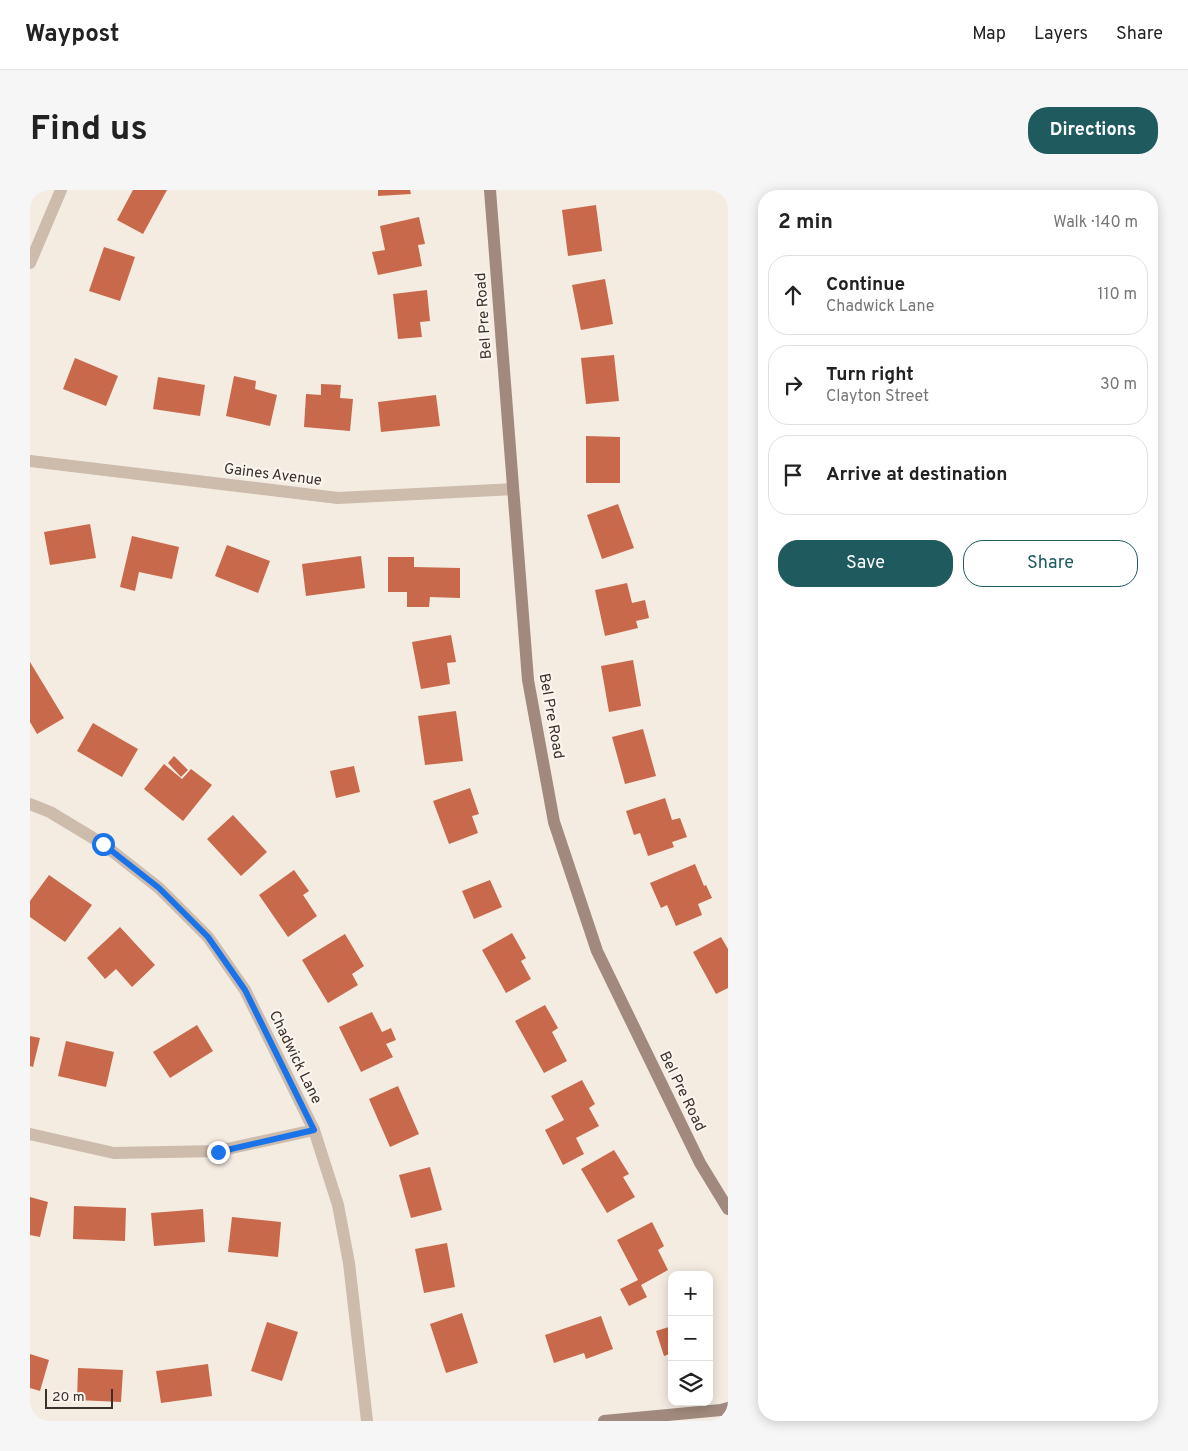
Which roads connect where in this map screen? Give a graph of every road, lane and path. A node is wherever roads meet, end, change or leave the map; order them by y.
1 (61, 190) edge
2 (490, 190) edge
3 (30, 264) edge
4 (30, 461) edge
5 (513, 489) junction
6 (30, 804) edge
7 (314, 1130) junction
8 (30, 1134) edge
9 (728, 1209) edge
10 (728, 1408) edge
11 (368, 1421) edge
12 (604, 1421) edge

1 - 3 street
2 - 5 main road, Bel Pre Road
4 - 5 street, Gaines Avenue
5 - 9 main road, Bel Pre Road
6 - 7 street, Chadwick Lane
7 - 8 street
7 - 11 street, Chadwick Lane
10 - 12 main road

